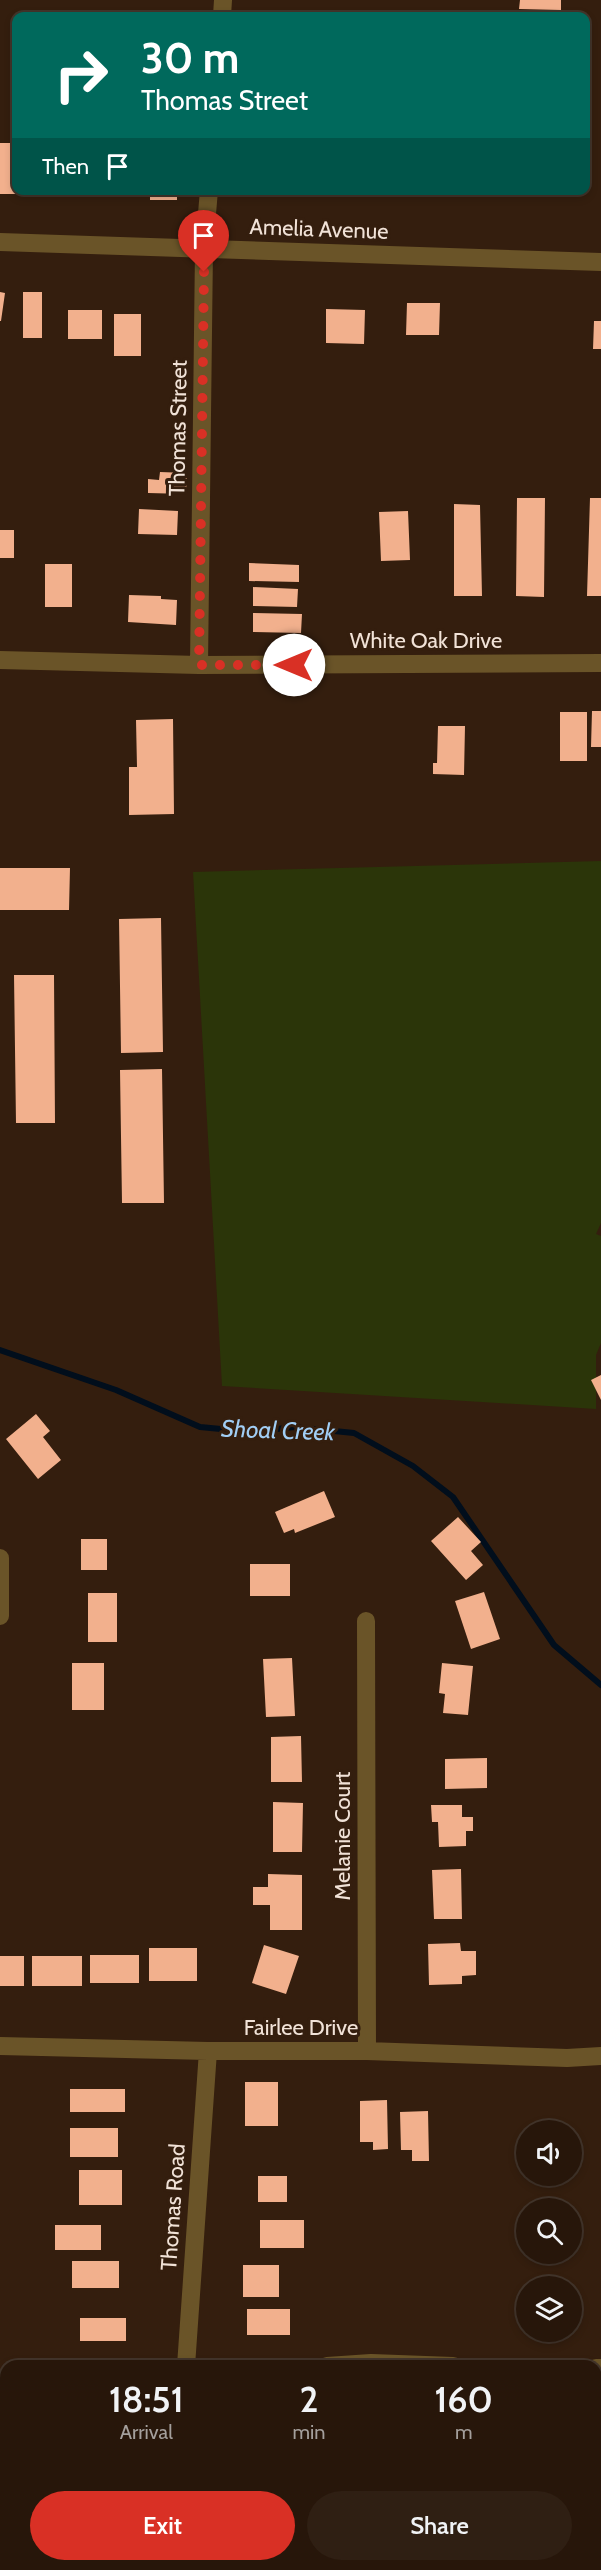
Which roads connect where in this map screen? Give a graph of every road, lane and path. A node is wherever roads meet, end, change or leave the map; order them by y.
1 (209, 195) edge
2 (0, 242) edge
3 (204, 249) junction
4 (601, 262) edge
5 (0, 660) edge
6 (601, 663) edge
7 (199, 665) junction
8 (0, 1558) edge
9 (0, 1616) edge
10 (366, 1621) dead end
11 (0, 2046) edge
12 (208, 2051) junction
13 (367, 2051) junction
14 (601, 2056) edge
15 (186, 2360) edge

1 - 3 street, Thomas Street
2 - 3 street, Amelia Avenue
3 - 4 street, Amelia Avenue
3 - 7 street, Thomas Street
5 - 7 street, White Oak Drive
6 - 7 street, White Oak Drive
8 - 9 street
10 - 13 street, Melanie Court
11 - 12 street, Fairlee Drive
12 - 13 street, Fairlee Drive
12 - 15 street, Thomas Road
13 - 14 street, Fairlee Drive

